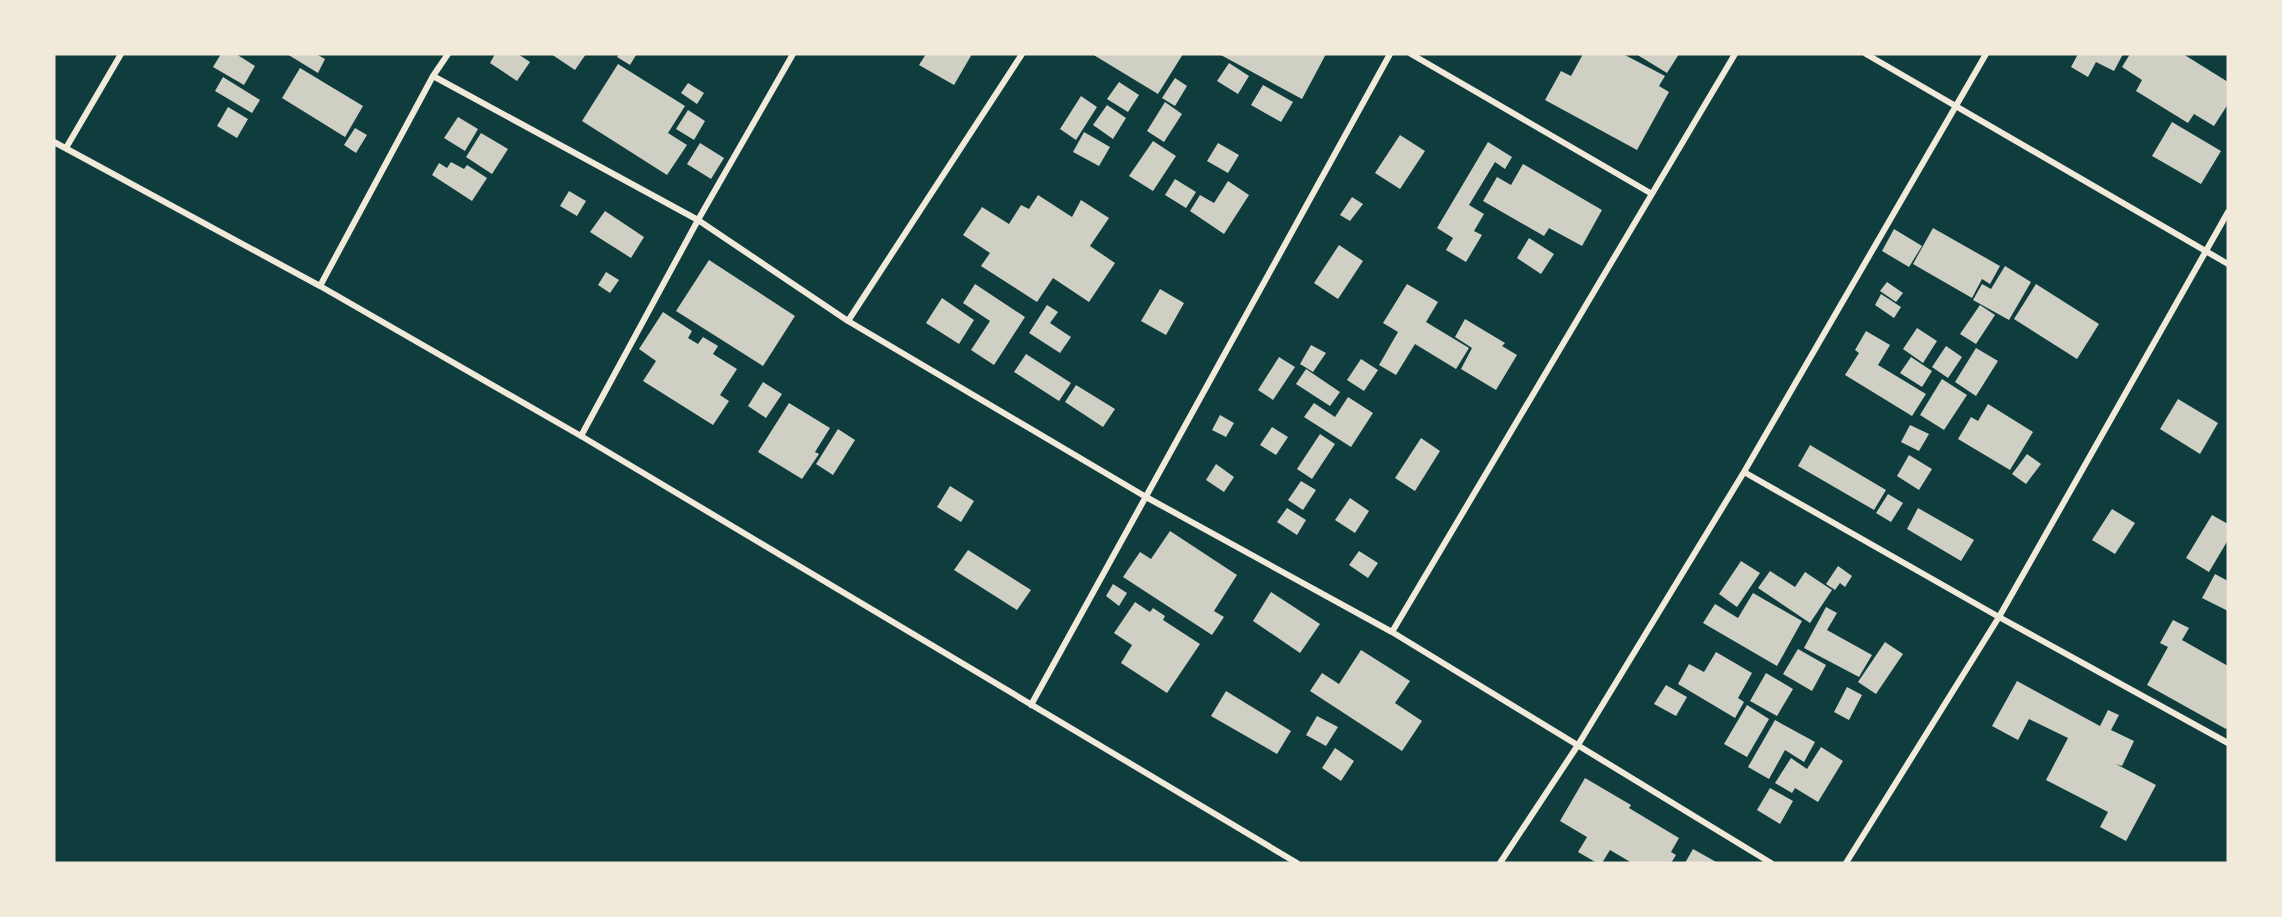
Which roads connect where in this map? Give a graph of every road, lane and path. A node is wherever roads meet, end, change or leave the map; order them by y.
1 (121, 54) edge
2 (448, 54) edge
3 (793, 54) edge
4 (1022, 54) edge
5 (1390, 54) edge
6 (1412, 54) edge
7 (1735, 54) edge
8 (1866, 54) edge
9 (1986, 54) edge
10 (433, 76) junction
11 (1955, 106) junction
12 (54, 142) edge
13 (66, 148) junction
14 (1652, 194) junction
15 (2228, 213) edge
16 (698, 220) junction
17 (2206, 251) junction
18 (2228, 264) edge
19 (320, 286) junction
20 (848, 321) junction
21 (581, 436) junction
22 (1744, 472) junction
23 (1146, 497) junction
24 (1999, 617) junction
25 (1392, 632) junction
26 (1030, 705) junction
27 (2228, 743) edge
28 (1578, 745) junction
29 (1297, 863) edge
30 (1500, 863) edge
31 (1771, 863) edge
32 (1846, 863) edge

1 - 13 street
2 - 10 street
3 - 16 street
4 - 20 street
5 - 23 street
6 - 14 street
7 - 14 street
8 - 11 street
9 - 11 street
10 - 16 street
10 - 19 street
11 - 17 street
11 - 22 street
12 - 13 street
13 - 19 street
14 - 25 street
15 - 17 street
16 - 20 street
16 - 21 street
17 - 18 street
17 - 24 street
19 - 21 street
20 - 23 street
21 - 26 street
22 - 24 street
22 - 28 street
23 - 25 street
23 - 26 street
24 - 27 street
24 - 32 street
25 - 28 street
26 - 29 street
28 - 30 street
28 - 31 street

